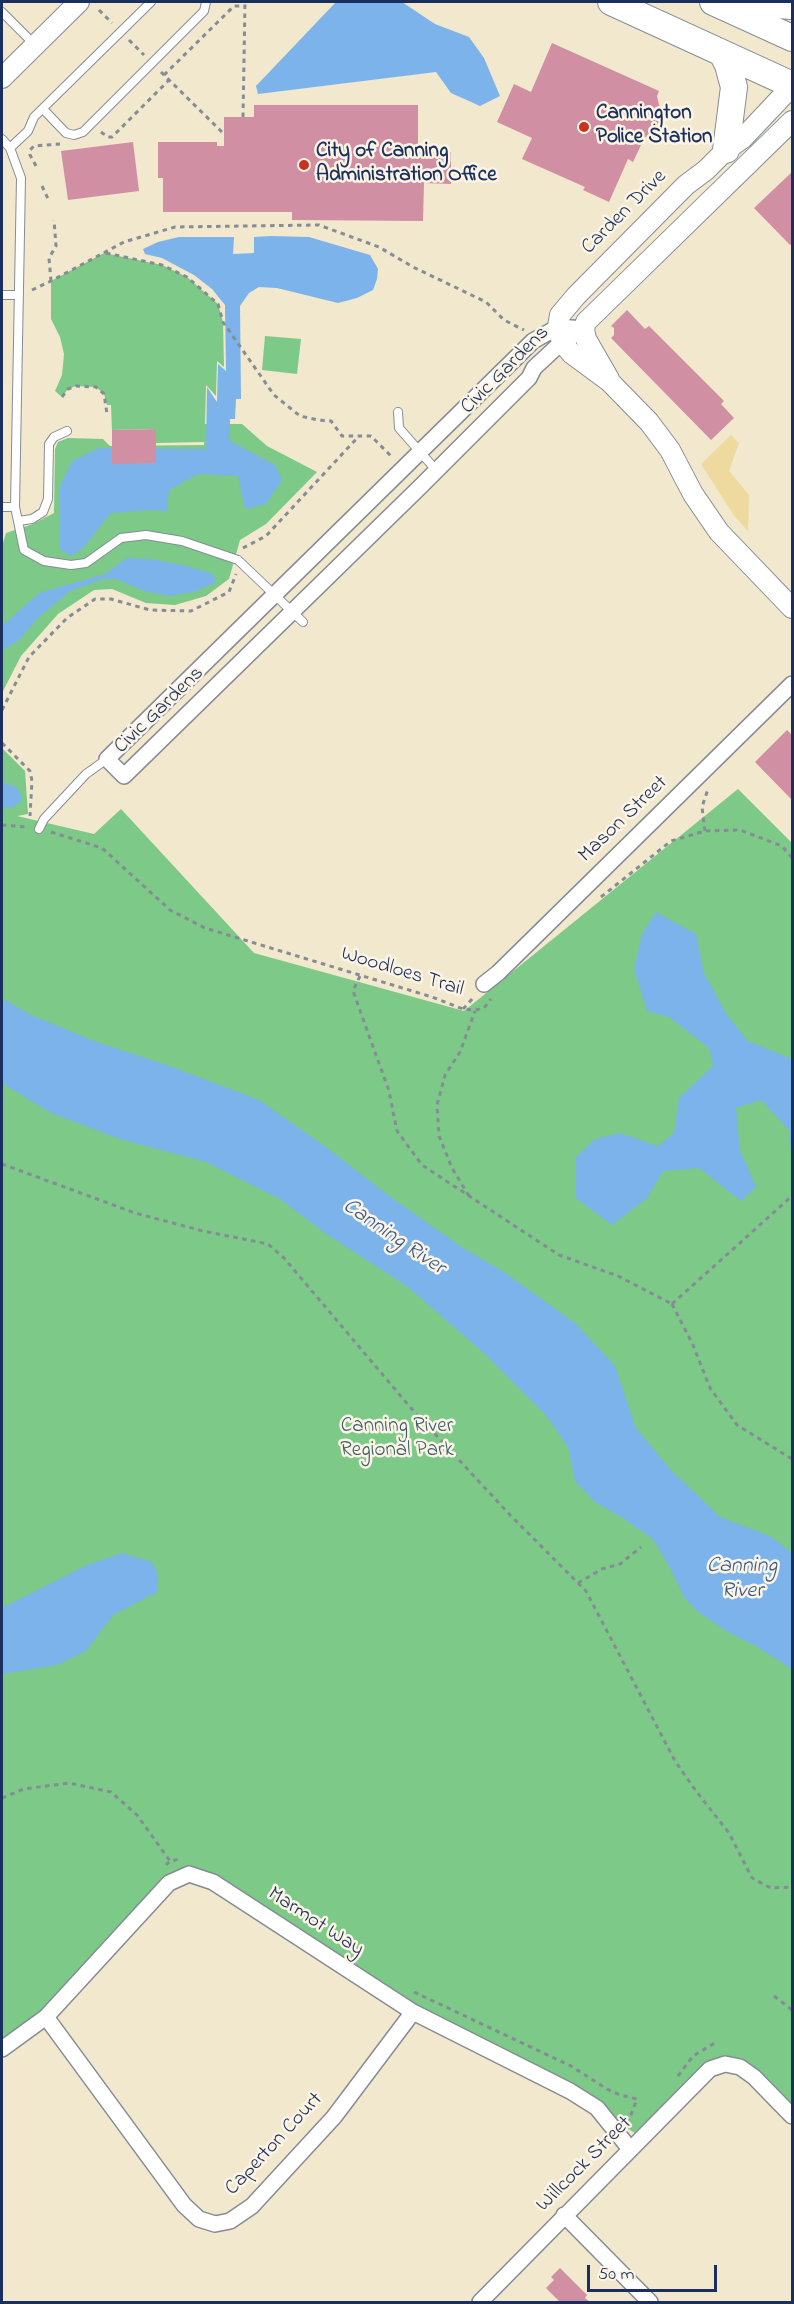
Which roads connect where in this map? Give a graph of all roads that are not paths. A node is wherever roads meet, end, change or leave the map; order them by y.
1 (78, 2) edge
2 (151, 2) edge
3 (207, 2) edge
4 (611, 2) edge
5 (713, 2) edge
6 (740, 2) edge
7 (792, 6) edge
8 (2, 12) edge
9 (792, 38) edge
10 (35, 45) junction
11 (722, 53) junction
12 (2, 78) edge
13 (792, 86) edge
14 (43, 109) junction
15 (792, 121) edge
16 (2, 140) edge
17 (10, 148) junction
18 (726, 150) junction
19 (668, 202) junction
20 (688, 223) junction
21 (2, 295) edge
22 (19, 295) junction
23 (584, 329) junction
24 (560, 334) junction
25 (610, 382) junction
26 (398, 412) dead end
27 (67, 431) dead end
28 (419, 452) junction
29 (436, 470) junction
30 (2, 507) edge
31 (15, 507) junction
32 (18, 521) junction
33 (274, 594) junction
34 (792, 608) edge
35 (298, 617) junction
36 (792, 684) edge
37 (107, 759) junction
38 (39, 829) road end
39 (484, 984) dead end
40 (413, 2012) junction
41 (46, 2017) junction
42 (2, 2049) edge
43 (792, 2116) edge
44 (630, 2149) junction
45 (564, 2215) junction
46 (480, 2302) edge
47 (650, 2302) edge

1 - 10 street
2 - 14 lane
3 - 14 lane
4 - 11 highway
5 - 9 highway
6 - 7 highway
8 - 10 lane
10 - 12 street
11 - 13 highway
11 - 18 highway
13 - 18 street, Carden Drive
14 - 17 lane
15 - 20 street
16 - 17 lane
17 - 22 lane
18 - 19 street, Carden Drive
19 - 20 street
19 - 24 street, Carden Drive
20 - 23 street
21 - 22 lane
22 - 31 lane
23 - 24 street, Civic Gardens
23 - 25 street
24 - 25 street
24 - 28 street, Civic Gardens
24 - 29 street, Civic Gardens
25 - 34 street
26 - 28 lane
27 - 32 lane
28 - 29 lane
28 - 33 street, Civic Gardens
29 - 35 street, Civic Gardens
30 - 31 lane
31 - 32 lane
32 - 33 lane
33 - 35 lane
33 - 37 street, Civic Gardens
35 - 37 street, Civic Gardens
36 - 39 street, Mason Street
37 - 38 lane
40 - 41 street, Marmot Way
40 - 41 street, Caperton Court
40 - 44 street, Marmot Way
41 - 42 street, Marmot Way
43 - 44 street, Willcock Street
44 - 45 street, Willcock Street
45 - 46 street, Willcock Street
45 - 47 street

